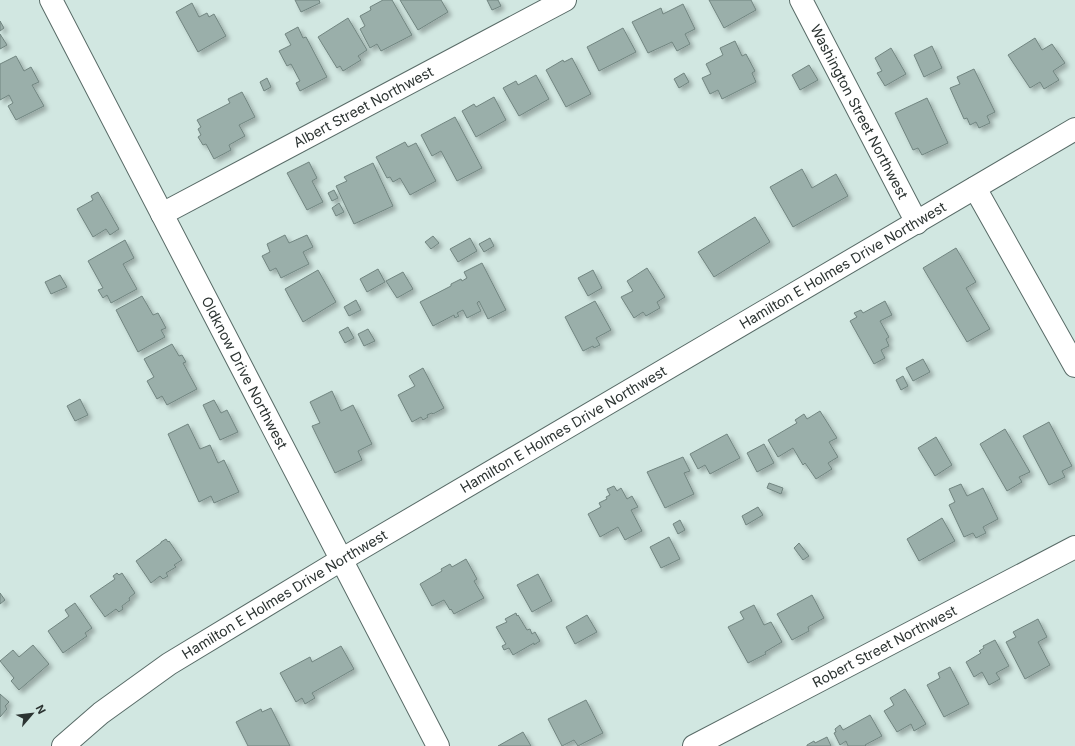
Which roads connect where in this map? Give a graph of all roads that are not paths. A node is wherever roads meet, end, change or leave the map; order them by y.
1 (51, 0) edge
2 (565, 0) edge
3 (801, 0) edge
4 (1075, 129) edge
5 (975, 188) junction
6 (162, 214) junction
7 (916, 223) junction
8 (1075, 366) edge
9 (1075, 547) edge
10 (341, 560) junction
11 (63, 746) edge
12 (438, 746) edge
13 (694, 746) edge

1 - 6 street, Oldknow Drive Northwest
2 - 6 street, Albert Street Northwest
3 - 7 street, Washington Street Northwest
4 - 5 street, Hamilton E Holmes Drive Northwest
5 - 7 street, Hamilton E Holmes Drive Northwest
5 - 8 street
6 - 10 street, Oldknow Drive Northwest
7 - 10 street, Hamilton E Holmes Drive Northwest
9 - 13 street, Robert Street Northwest
10 - 11 street, Hamilton E Holmes Drive Northwest
10 - 12 street, Oldknow Drive Northwest

